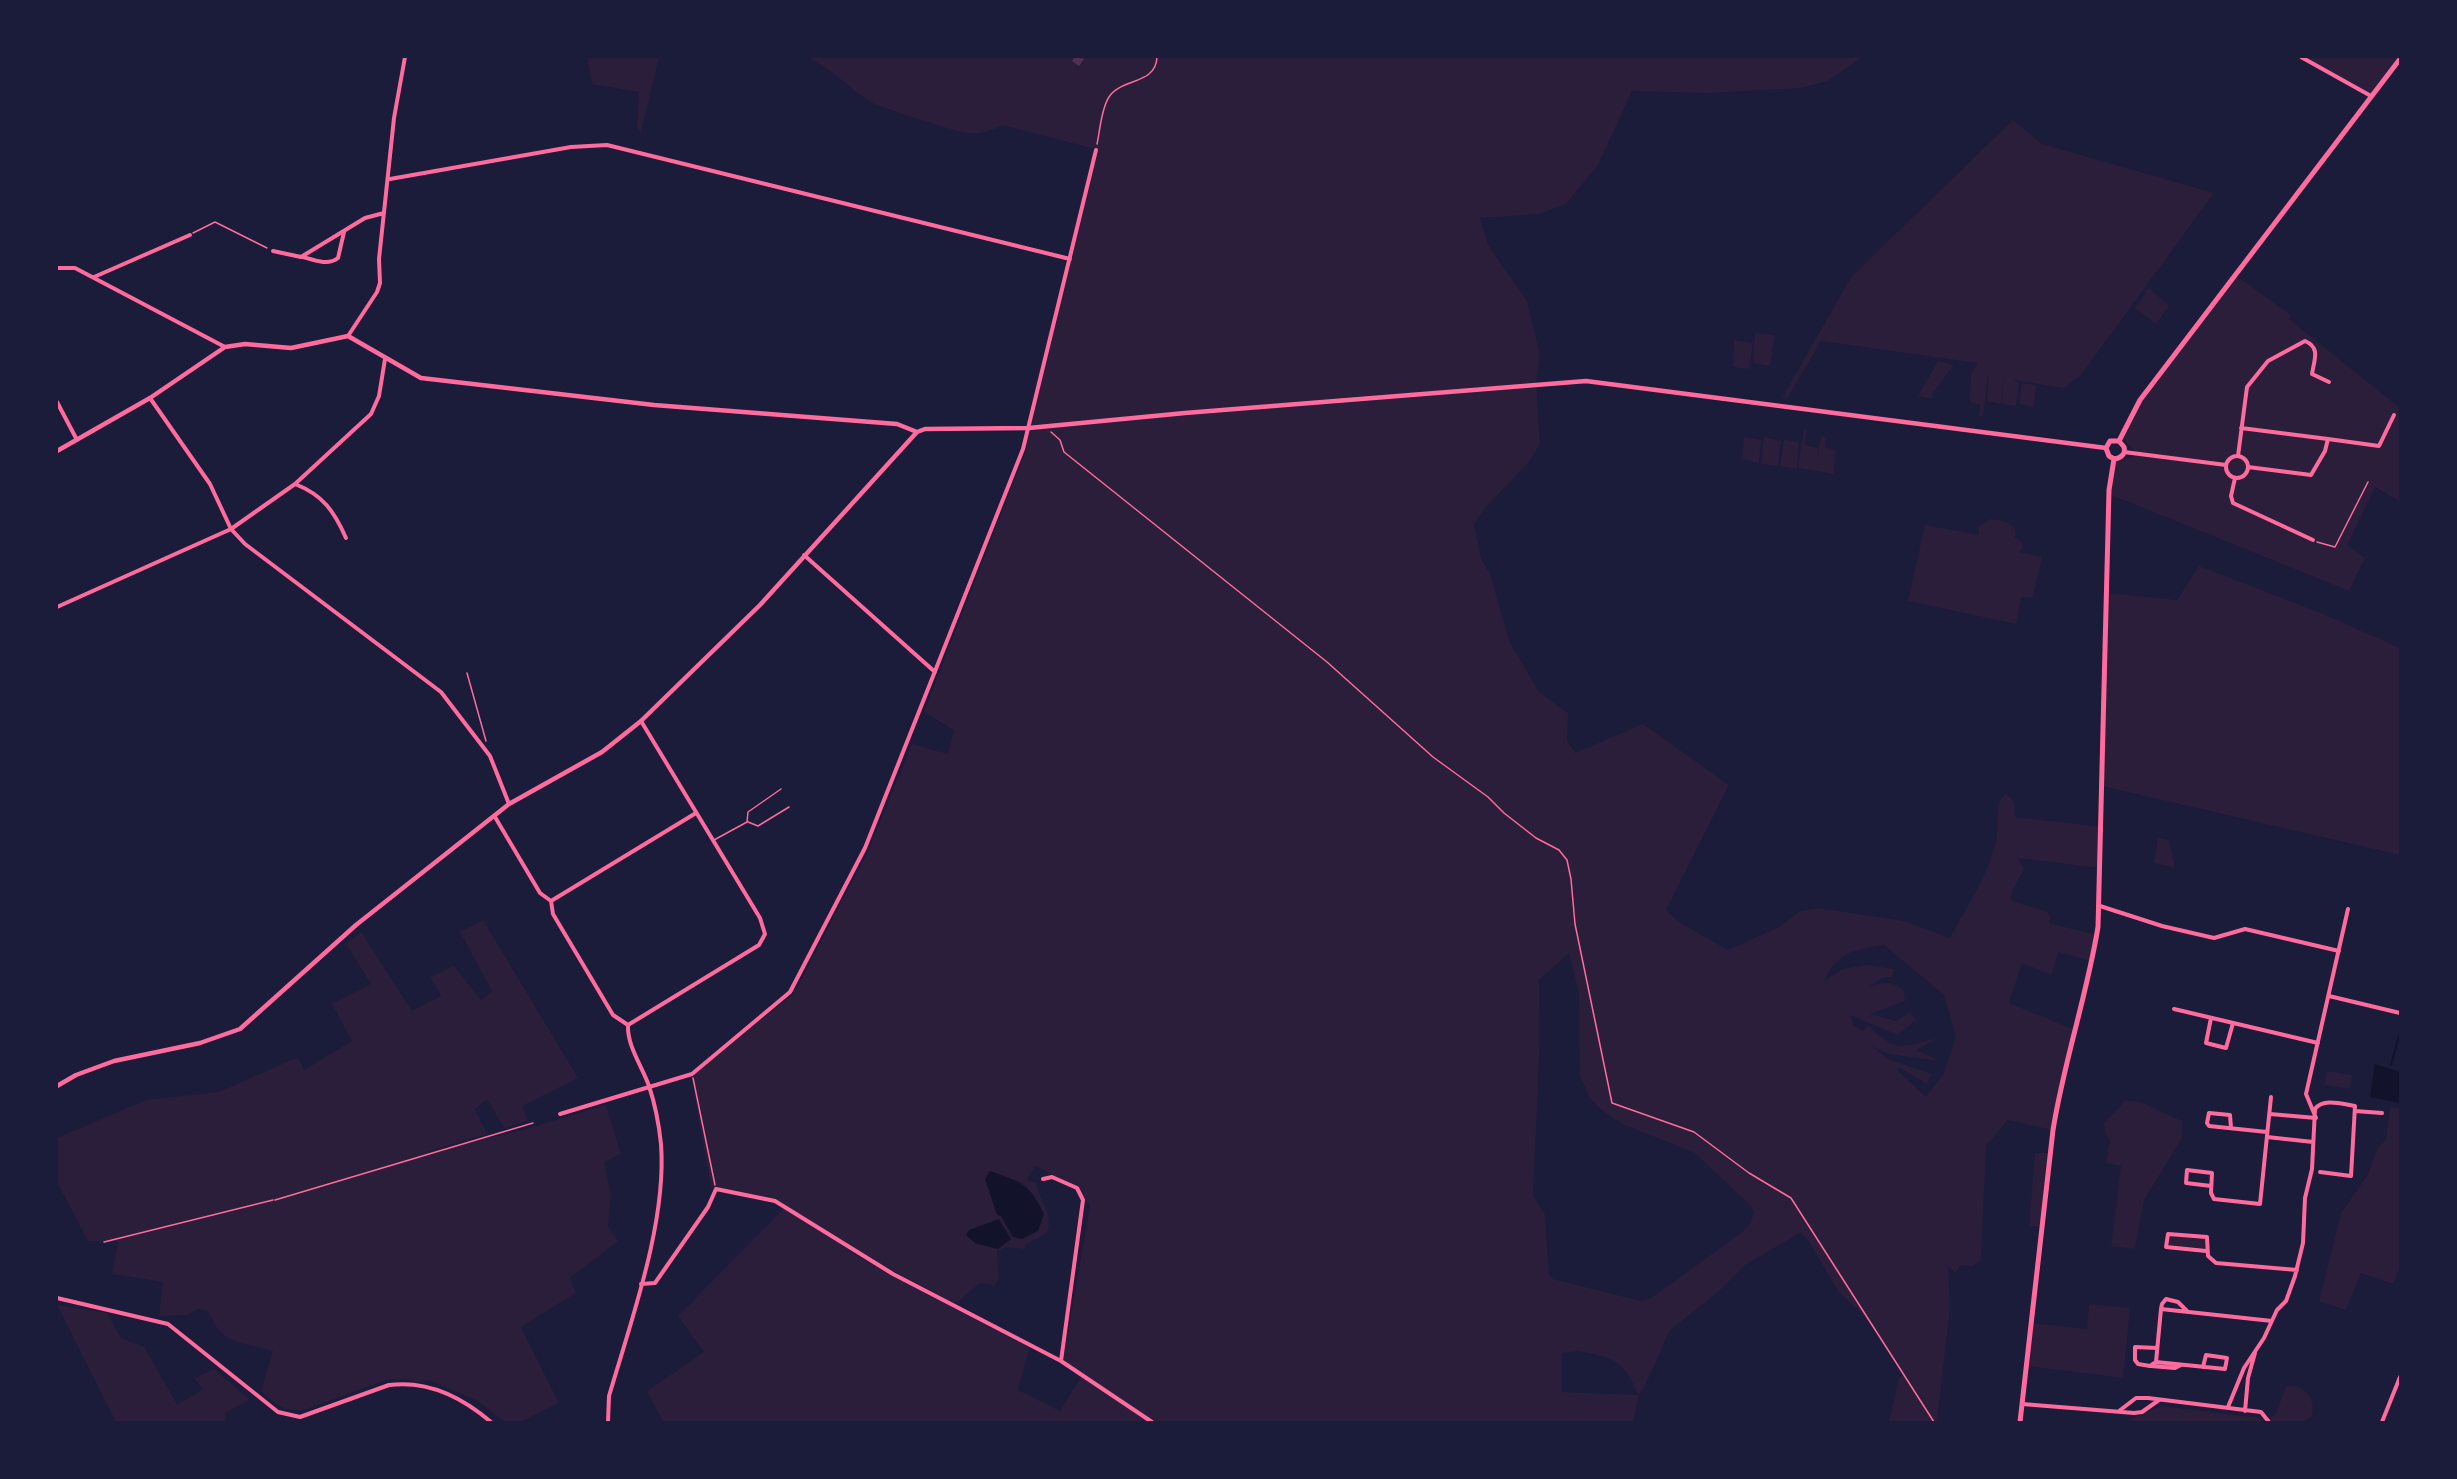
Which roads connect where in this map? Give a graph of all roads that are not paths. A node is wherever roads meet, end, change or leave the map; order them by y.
1 (405, 57) edge
2 (2301, 57) edge
3 (2400, 59) edge
4 (2371, 96) junction
5 (1096, 150) road end
6 (390, 179) junction
7 (384, 213) junction
8 (344, 231) junction
9 (190, 235) road end
10 (273, 251) road end
11 (301, 257) junction
12 (1070, 259) junction
13 (57, 268) edge
14 (94, 277) junction
15 (348, 336) junction
16 (225, 347) junction
17 (385, 359) junction
18 (2329, 382) dead end
19 (150, 398) junction
20 (57, 402) edge
21 (2394, 415) dead end
22 (1029, 428) junction
23 (2241, 428) junction
24 (917, 432) junction
25 (2328, 439) junction
26 (77, 440) junction
27 (2119, 441) junction
28 (2106, 448) junction
29 (57, 451) edge
30 (2124, 452) junction
31 (2238, 456) junction
32 (2114, 459) junction
33 (2226, 465) junction
34 (2248, 467) junction
35 (2235, 478) junction
36 (295, 484) junction
37 (233, 528) junction
38 (346, 538) dead end
39 (2313, 540) road end
40 (804, 555) junction
41 (57, 607) edge
42 (935, 672) junction
43 (641, 721) junction
44 (781, 789) dead end
45 (509, 804) junction
46 (789, 807) dead end
47 (696, 813) junction
48 (495, 818) junction
49 (747, 822) junction
50 (713, 841) junction
51 (551, 901) junction
52 (2100, 906) junction
53 (2348, 909) dead end
54 (2339, 951) junction
55 (2329, 996) junction
56 (2174, 1009) dead end
57 (2400, 1012) edge
58 (2211, 1018) junction
59 (2233, 1023) junction
60 (628, 1025) junction
61 (2318, 1043) junction
62 (57, 1086) edge
63 (649, 1087) junction
64 (2271, 1097) dead end
65 (2355, 1108) junction
66 (2382, 1113) dead end
67 (560, 1114) dead end
68 (2270, 1114) junction
69 (2316, 1118) junction
70 (2231, 1128) junction
71 (2267, 1135) junction
72 (2313, 1142) junction
73 (2320, 1172) dead end
74 (1043, 1179) dead end
75 (2211, 1186) junction
76 (2206, 1251) junction
77 (2296, 1272) junction
78 (641, 1284) junction
79 (57, 1298) edge
80 (2161, 1309) junction
81 (2187, 1312) junction
82 (2271, 1323) junction
83 (2157, 1348) junction
84 (2256, 1350) junction
85 (1061, 1361) junction
86 (2156, 1362) junction
87 (2182, 1365) junction
88 (2150, 1366) junction
89 (2203, 1366) junction
90 (2240, 1376) junction
91 (2400, 1377) edge
92 (2248, 1378) junction
93 (2160, 1400) junction
94 (2022, 1404) junction
95 (2228, 1407) junction
96 (2119, 1411) junction
97 (2245, 1411) junction
98 (491, 1422) edge
99 (608, 1422) edge
100 (1152, 1422) edge
101 (2020, 1422) edge
102 (2270, 1422) edge
103 (2382, 1422) edge

1 - 6 street
2 - 4 street
3 - 4 main road
4 - 27 main road
5 - 12 street
6 - 7 street
6 - 12 street
7 - 8 street
7 - 15 street
8 - 11 street
8 - 11 street
9 - 14 street
10 - 11 street
12 - 22 street
13 - 14 street
14 - 16 street
15 - 16 street
15 - 17 street
16 - 19 street
17 - 24 street
17 - 36 street
18 - 23 street
19 - 26 street
19 - 37 street
20 - 26 street
21 - 25 street
22 - 24 street
22 - 28 street
22 - 42 street
23 - 25 street
23 - 31 street
24 - 40 street
25 - 34 street
26 - 29 street
27 - 28 main road
27 - 30 main road
28 - 32 main road
30 - 32 main road
30 - 33 street
31 - 33 street
31 - 34 street
32 - 52 main road
33 - 35 street
34 - 35 street
35 - 39 street
36 - 37 street
36 - 38 street
37 - 41 street
37 - 45 street
40 - 42 street
40 - 43 street
42 - 63 street
43 - 45 street
43 - 47 street
44 - 49 lane
45 - 48 street
46 - 49 lane
47 - 50 street
47 - 51 street
48 - 51 street
48 - 62 street
49 - 50 lane
50 - 60 street
51 - 60 street
52 - 54 street
52 - 94 main road
53 - 54 street
54 - 55 street
55 - 57 street
55 - 61 street
56 - 58 street
58 - 59 street
58 - 59 street
59 - 61 street
60 - 63 street
61 - 69 street
63 - 67 street
63 - 78 street
64 - 68 street
65 - 66 street
65 - 69 street
65 - 73 street
68 - 69 street
68 - 71 street
69 - 72 street
70 - 70 street
70 - 71 street
71 - 72 street
71 - 75 street
72 - 77 street
74 - 85 street
75 - 75 street
76 - 76 street
76 - 77 street
77 - 82 street
78 - 85 street
78 - 99 street
79 - 98 street
80 - 81 street
80 - 81 street
80 - 83 street
81 - 82 street
82 - 84 street
83 - 86 street
83 - 88 street
84 - 90 street
84 - 92 street
85 - 100 street
86 - 87 street
86 - 88 street
87 - 88 street
87 - 89 street
89 - 89 street
90 - 92 street
90 - 95 street
91 - 103 street
92 - 97 street
93 - 95 street
93 - 96 street
93 - 96 street
94 - 96 street
94 - 101 main road
95 - 97 street
97 - 102 street

